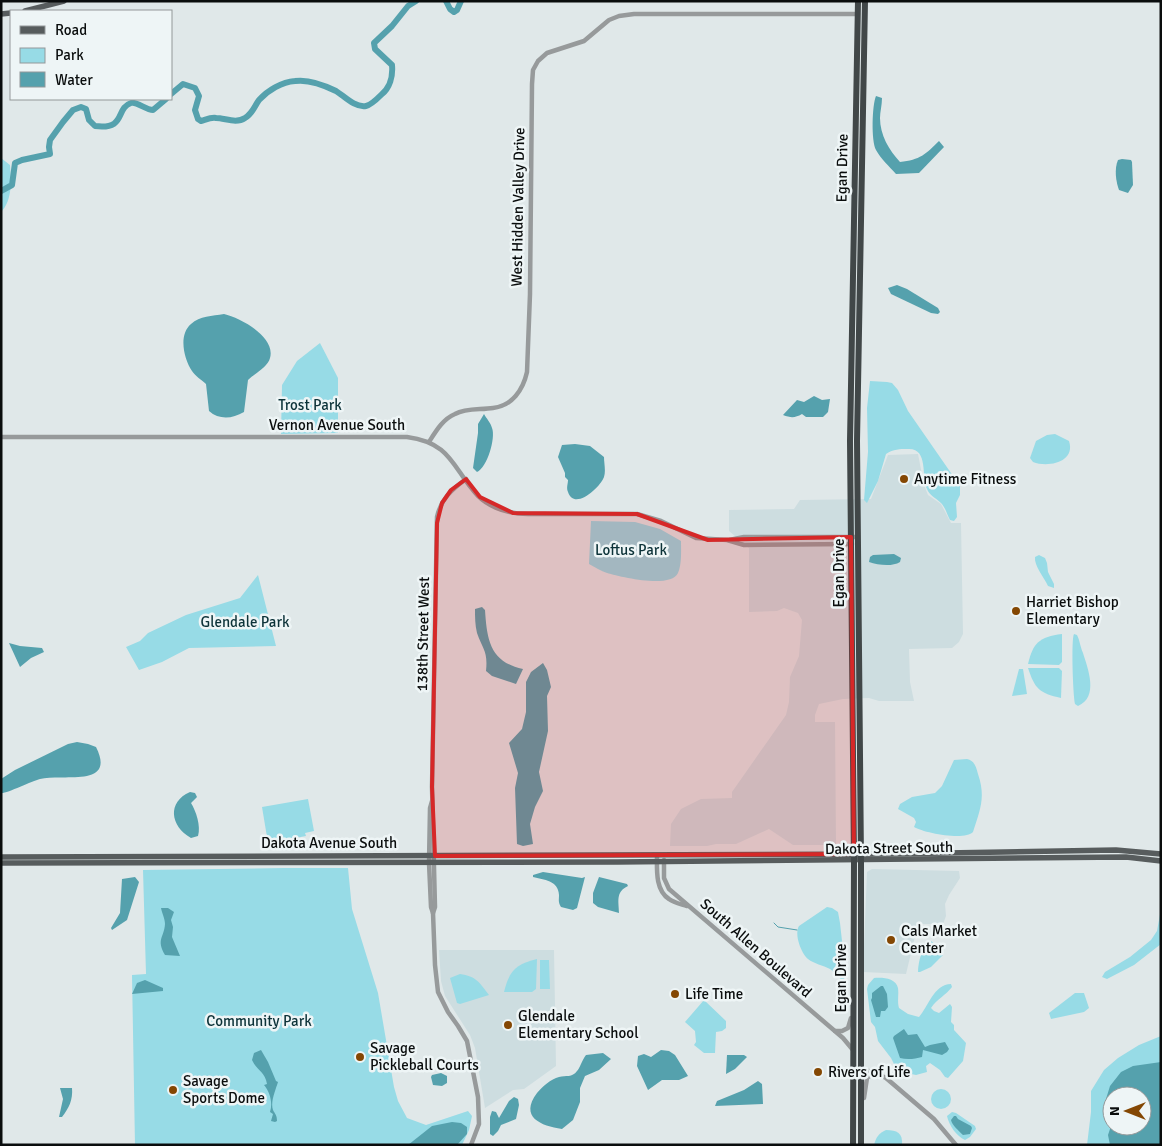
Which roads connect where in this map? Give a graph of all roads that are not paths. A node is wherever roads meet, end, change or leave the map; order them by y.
1 (64, 1) edge
2 (858, 1) edge
3 (865, 1) edge
4 (29, 10) edge
5 (858, 14) junction
6 (1, 437) edge
7 (429, 442) junction
8 (466, 479) junction
9 (854, 540) junction
10 (1161, 854) edge
11 (660, 855) junction
12 (432, 856) junction
13 (1, 857) edge
14 (857, 858) junction
15 (1161, 861) edge
16 (618, 862) joint
17 (660, 862) junction
18 (1, 863) edge
19 (432, 863) junction
20 (688, 906) junction
21 (853, 999) junction
22 (831, 1028) junction
23 (854, 1051) junction
24 (861, 1069) junction
25 (876, 1072) junction
26 (861, 1133) junction
27 (471, 1145) edge
28 (854, 1145) edge
29 (861, 1145) edge
30 (956, 1145) edge

1 - 4 main road
2 - 5 highway, Egan Drive
3 - 9 highway, Egan Drive
5 - 7 street, West Hidden Valley Drive
5 - 9 highway, Egan Drive
6 - 7 street, Vernon Avenue South
7 - 8 street, Vernon Avenue South
8 - 9 street, Vernon Avenue South
8 - 12 street, 138th Street West
9 - 14 highway, Egan Drive
10 - 14 main road, Dakota Street South
11 - 12 main road, Dakota Avenue South
11 - 14 main road, Dakota Street South
11 - 17 street, South Allen Boulevard
12 - 13 main road, Dakota Avenue South
12 - 19 street, 138th Street West
14 - 15 main road, Dakota Street South
14 - 17 main road, Dakota Street South
14 - 21 highway, Egan Drive
14 - 24 highway, Egan Drive
16 - 17 main road, Dakota Street South
16 - 19 main road, Dakota Avenue South
17 - 20 street, South Allen Boulevard
17 - 20 street, South Allen Boulevard
18 - 19 main road, Dakota Avenue South
19 - 27 street, 138th Street West
20 - 22 street, South Allen Boulevard
21 - 22 street
21 - 23 highway, Egan Drive
22 - 23 street, South Allen Boulevard
23 - 28 highway, Egan Drive
24 - 25 street
24 - 26 highway, Egan Drive
25 - 26 street
25 - 30 street
26 - 29 highway, Egan Drive

